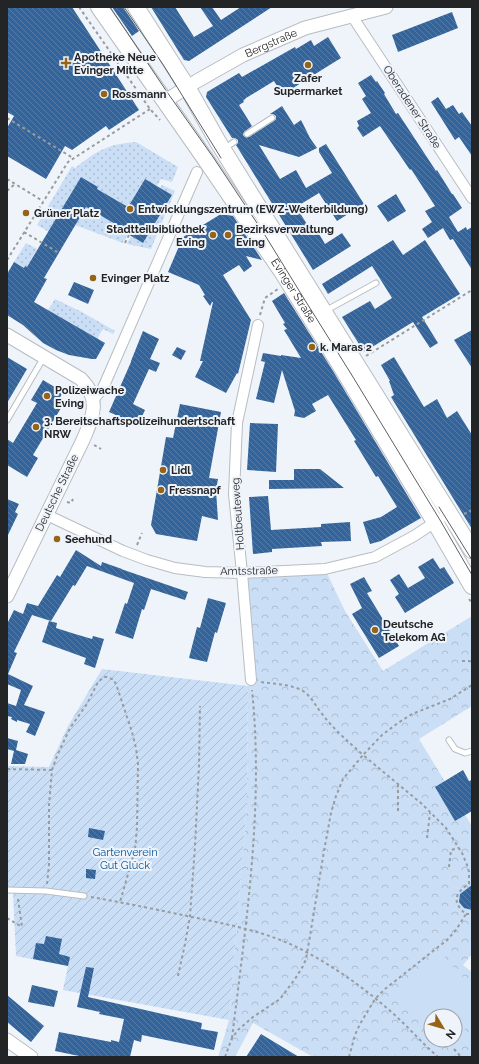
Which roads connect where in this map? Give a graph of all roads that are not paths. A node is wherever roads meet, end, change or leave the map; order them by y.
1 (99, 7) edge
2 (136, 7) edge
3 (386, 7) edge
4 (352, 16) junction
5 (187, 87) junction
6 (165, 101) junction
7 (272, 118) dead end
8 (247, 134) dead end
9 (196, 172) dead end
10 (472, 198) edge
11 (376, 283) dead end
12 (317, 315) junction
13 (258, 326) road end
14 (7, 335) edge
15 (44, 357) junction
16 (93, 400) junction
17 (7, 420) edge
18 (450, 514) junction
19 (47, 515) junction
20 (435, 522) junction
21 (472, 550) edge
22 (242, 573) junction
23 (472, 586) edge
24 (7, 596) edge
25 (251, 680) road end
26 (449, 740) dead end
27 (472, 750) edge
28 (7, 890) edge
29 (84, 896) road end
30 (7, 1040) edge
31 (31, 1057) edge

1 - 6 main road, Evinger Straße
2 - 5 main road, Evinger Straße
3 - 4 street, Bergstraße
4 - 5 street, Bergstraße
4 - 10 street, Oberadener Straße
5 - 6 street, Bergstraße
5 - 12 main road, Evinger Straße
6 - 12 main road, Evinger Straße
7 - 8 lane
9 - 16 street
11 - 12 lane
12 - 18 main road, Evinger Straße
12 - 20 main road, Evinger Straße
13 - 22 street, Holtbeuteweg
14 - 15 street
15 - 16 street
15 - 17 lane
16 - 19 street, Deutsche Straße
18 - 20 street, Amtsstraße
18 - 21 main road, Evinger Straße
19 - 22 street, Amtsstraße
19 - 24 street, Deutsche Straße
20 - 22 street, Amtsstraße
20 - 23 main road, Evinger Straße
22 - 25 street, Holtbeuteweg
26 - 27 lane
28 - 29 lane
30 - 31 street

